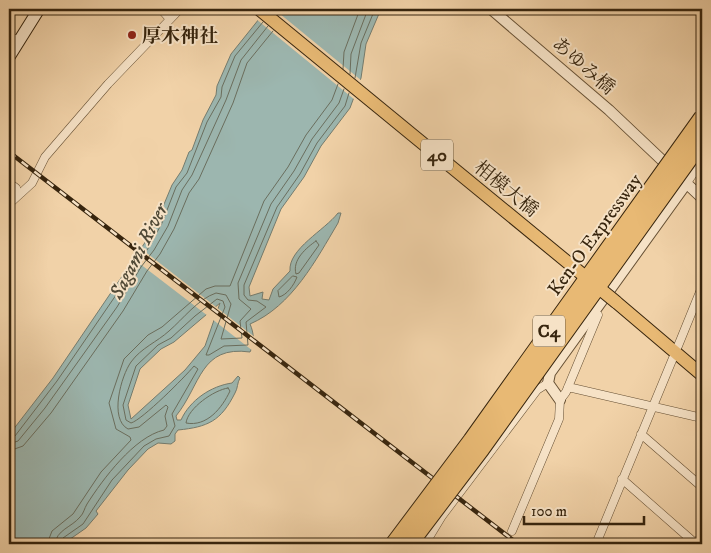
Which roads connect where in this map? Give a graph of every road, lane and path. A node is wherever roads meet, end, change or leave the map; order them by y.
1 (39, 9) edge
2 (161, 9) edge
3 (180, 9) edge
4 (259, 9) edge
5 (491, 9) edge
6 (169, 18) junction
7 (13, 38) edge
8 (9, 58) edge
9 (702, 117) edge
10 (702, 142) edge
11 (702, 161) edge
12 (9, 183) edge
13 (686, 184) junction
14 (9, 197) edge
15 (702, 198) edge
16 (9, 204) edge
17 (702, 287) edge
18 (598, 315) dead end
19 (678, 346) dead end
20 (673, 358) dead end
21 (702, 375) edge
22 (548, 383) junction
23 (568, 387) junction
24 (560, 400) junction
25 (652, 407) junction
26 (702, 418) edge
27 (641, 434) junction
28 (622, 479) junction
29 (702, 487) edge
30 (512, 531) tunnel mouth
31 (702, 536) edge
32 (393, 544) edge
33 (410, 544) edge
34 (425, 544) edge
35 (596, 544) edge
36 (695, 544) edge

1 - 7 main road
2 - 6 street
3 - 6 street
4 - 21 main road, 相模大橋 / 40, bridge
5 - 13 street, あゆみ橋
6 - 16 street
7 - 8 main road
9 - 32 highway, Ken-O Expressway / C4, bridge
10 - 33 highway, Ken-O Expressway / C4, bridge
11 - 13 street
12 - 14 street
13 - 15 street, あゆみ橋
13 - 22 street
17 - 19 street
18 - 23 street
20 - 25 street
22 - 24 street
22 - 34 street
23 - 24 street
23 - 25 street
24 - 30 street
25 - 26 street
25 - 27 street
27 - 28 street
27 - 29 street
28 - 35 street
28 - 36 street
31 - 36 street

